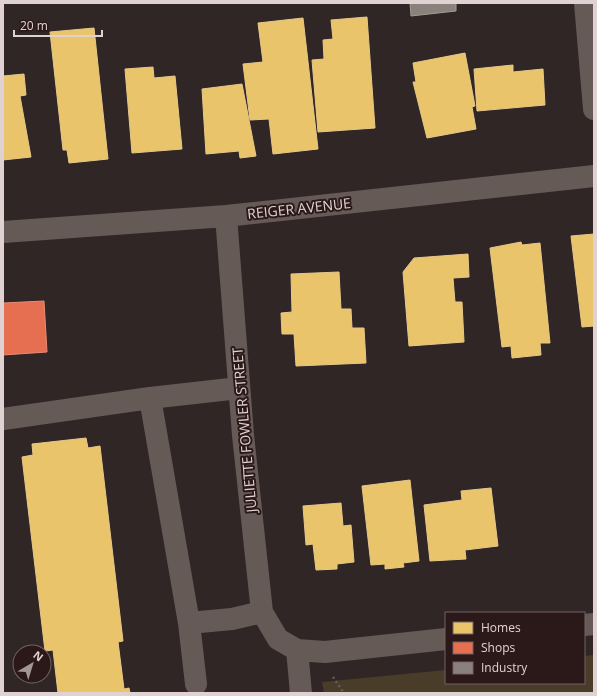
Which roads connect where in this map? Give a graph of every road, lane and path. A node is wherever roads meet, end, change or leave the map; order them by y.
1 (584, 3) edge
2 (594, 109) edge
3 (594, 176) edge
4 (226, 216) junction
5 (3, 232) edge
6 (239, 388) junction
7 (150, 398) junction
8 (3, 419) edge
9 (262, 612) junction
10 (189, 623) junction
11 (445, 639) edge
12 (297, 650) junction
13 (196, 684) dead end
14 (302, 693) edge

1 - 2 street
3 - 4 street, REIGER AVENUE
4 - 5 street, REIGER AVENUE
4 - 6 street, JULIETTE FOWLER STREET
6 - 7 street
6 - 9 street, JULIETTE FOWLER STREET
7 - 8 street
7 - 10 street
9 - 10 street
9 - 12 street, JULIETTE FOWLER STREET
10 - 13 street
11 - 12 street
12 - 14 street

